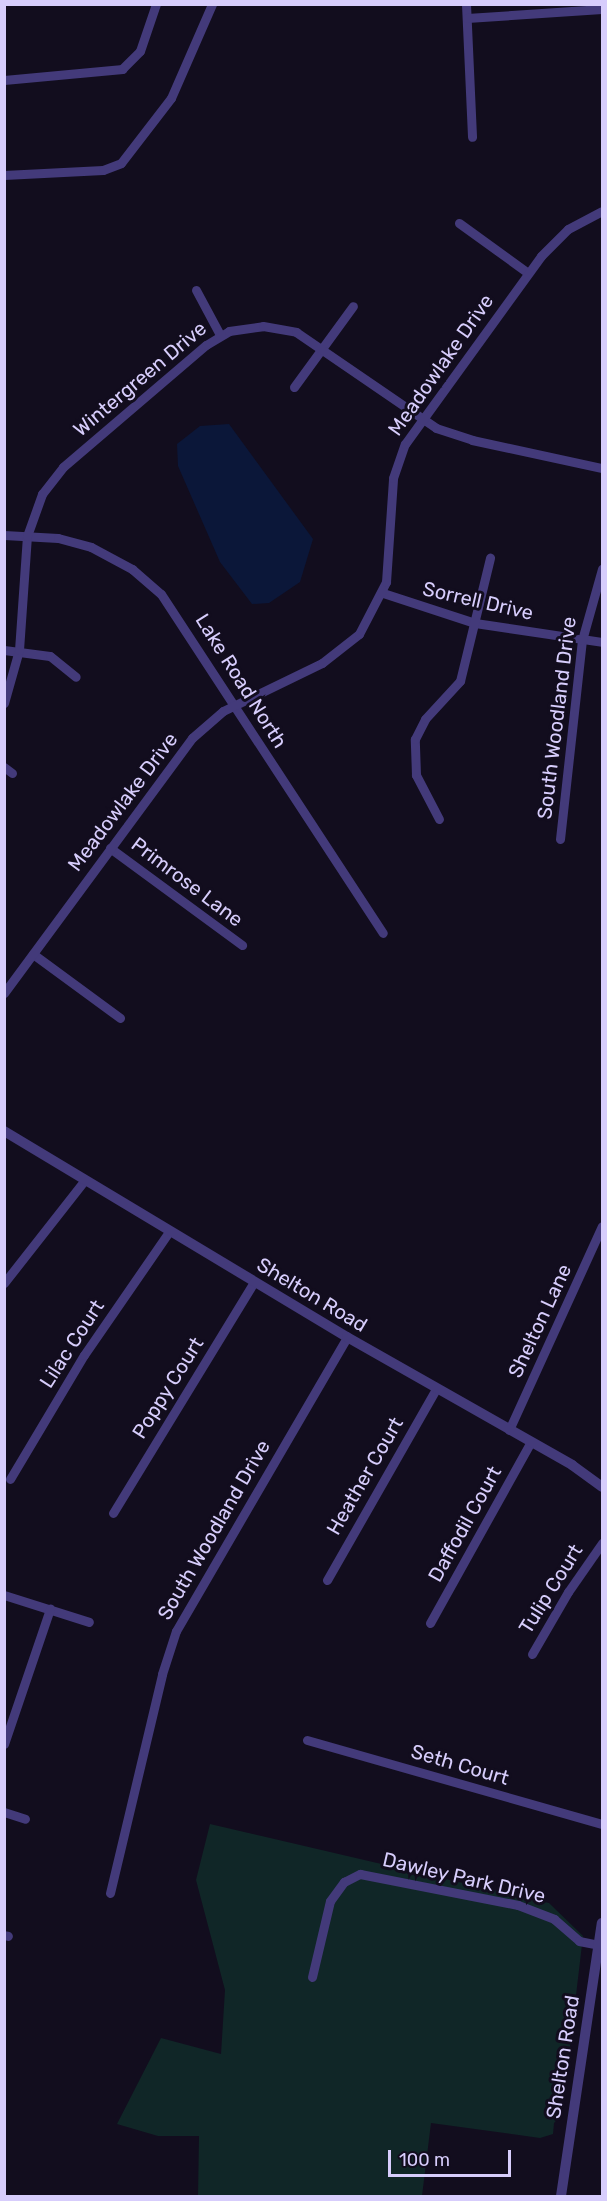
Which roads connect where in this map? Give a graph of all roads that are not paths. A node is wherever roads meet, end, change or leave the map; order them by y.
1 (156, 4) edge
2 (212, 4) edge
3 (466, 4) edge
4 (603, 9) edge
5 (467, 18) junction
6 (4, 80) edge
7 (472, 137) dead end
8 (4, 175) edge
9 (603, 211) edge
10 (459, 223) dead end
11 (528, 273) junction
12 (196, 290) dead end
13 (353, 306) dead end
14 (220, 335) junction
15 (322, 347) junction
16 (294, 387) dead end
17 (422, 420) junction
18 (603, 468) edge
19 (4, 535) edge
20 (27, 536) junction
21 (490, 558) dead end
22 (603, 569) edge
23 (382, 593) junction
24 (475, 623) junction
25 (582, 640) junction
26 (603, 642) edge
27 (4, 650) edge
28 (20, 650) junction
29 (76, 676) dead end
30 (4, 704) edge
31 (233, 706) junction
32 (439, 819) dead end
33 (560, 839) dead end
34 (110, 848) junction
35 (383, 933) dead end
36 (242, 945) dead end
37 (33, 954) junction
38 (4, 993) edge
39 (120, 1018) dead end
40 (4, 1131) edge
41 (84, 1180) junction
42 (603, 1226) edge
43 (169, 1232) junction
44 (254, 1282) junction
45 (4, 1283) edge
46 (346, 1337) junction
47 (436, 1389) junction
48 (509, 1430) junction
49 (530, 1443) junction
50 (10, 1479) dead end
51 (603, 1487) edge
52 (113, 1513) dead end
53 (603, 1543) edge
54 (327, 1580) dead end
55 (4, 1595) edge
56 (50, 1609) junction
57 (89, 1622) dead end
58 (430, 1623) dead end
59 (532, 1654) dead end
60 (307, 1740) dead end
61 (4, 1744) edge
62 (4, 1812) edge
63 (25, 1818) dead end
64 (603, 1824) edge
65 (110, 1893) dead end
66 (603, 1923) edge
67 (599, 1945) junction
68 (312, 1977) dead end
69 (561, 2196) edge

1 - 6 street
2 - 8 street
3 - 5 street
4 - 5 street
5 - 7 street
9 - 11 street, Meadowlake Drive
10 - 11 street
11 - 17 street, Meadowlake Drive
12 - 14 street
13 - 15 street
14 - 15 street, Wintergreen Drive
14 - 20 street, Wintergreen Drive
15 - 16 street
15 - 17 street, Wintergreen Drive
17 - 18 street, Wintergreen Drive
17 - 23 street, Meadowlake Drive
19 - 20 street, Lake Road North
20 - 28 street, Wintergreen Drive
20 - 31 street, Lake Road North
21 - 24 street
22 - 25 street, South Woodland Drive
23 - 24 street, Sorrell Drive
23 - 31 street, Meadowlake Drive
24 - 25 street, Sorrell Drive
24 - 32 street
25 - 26 street, Sorrell Drive
25 - 33 street, South Woodland Drive
27 - 28 street
28 - 29 street
28 - 30 street, Wintergreen Drive
31 - 34 street, Meadowlake Drive
31 - 35 street, Lake Road North
34 - 36 street, Primrose Lane
34 - 37 street, Meadowlake Drive
37 - 38 street, Meadowlake Drive
37 - 39 street
40 - 41 street, Shelton Road
41 - 43 street, Shelton Road
41 - 45 street
42 - 48 street, Shelton Lane
43 - 44 street, Shelton Road
43 - 50 street, Lilac Court
44 - 46 street, Shelton Road
44 - 52 street, Poppy Court
46 - 47 street, Shelton Road
46 - 65 street, South Woodland Drive
47 - 48 street, Shelton Road
47 - 54 street, Heather Court
48 - 49 street, Shelton Road
49 - 51 street, Shelton Road
49 - 58 street, Daffodil Court
53 - 59 street, Tulip Court
55 - 56 street
56 - 57 street
56 - 61 street
60 - 64 street, Seth Court
62 - 63 street
66 - 67 street, Shelton Road
67 - 68 street, Dawley Park Drive
67 - 69 street, Shelton Road

